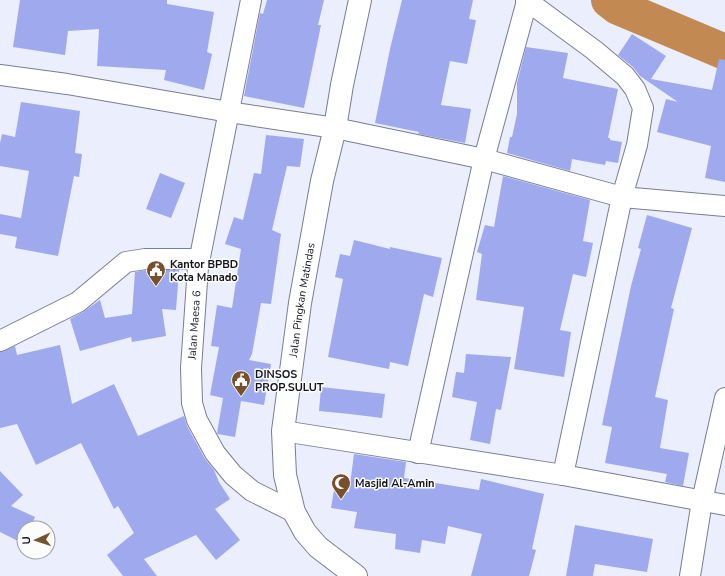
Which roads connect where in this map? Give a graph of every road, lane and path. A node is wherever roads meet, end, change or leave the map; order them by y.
1 (251, 0) edge
2 (360, 0) edge
3 (526, 0) edge
4 (0, 75) edge
5 (228, 112) junction
6 (335, 128) junction
7 (484, 159) junction
8 (622, 197) junction
9 (725, 206) edge
10 (200, 259) junction
11 (0, 341) edge
12 (725, 398) edge
13 (283, 431) junction
14 (418, 453) junction
15 (562, 476) junction
16 (702, 501) junction
17 (725, 505) edge
18 (294, 512) junction
19 (356, 576) edge
20 (690, 576) edge

1 - 5 street, Jalan Maesa 6
2 - 6 street, Jalan Pingkan Matindas
3 - 7 street
3 - 8 street
4 - 5 street
5 - 6 street
5 - 10 street, Jalan Maesa 6
6 - 7 street
6 - 13 street, Jalan Pingkan Matindas
7 - 8 street
7 - 14 street
8 - 9 street
8 - 15 street
10 - 11 street
10 - 18 street, Jalan Maesa 6
12 - 16 street
13 - 14 street
13 - 18 street, Jalan Pingkan Matindas
14 - 15 street
15 - 16 street
16 - 17 street
16 - 20 street
18 - 19 street, Jalan Pingkan Matindas

